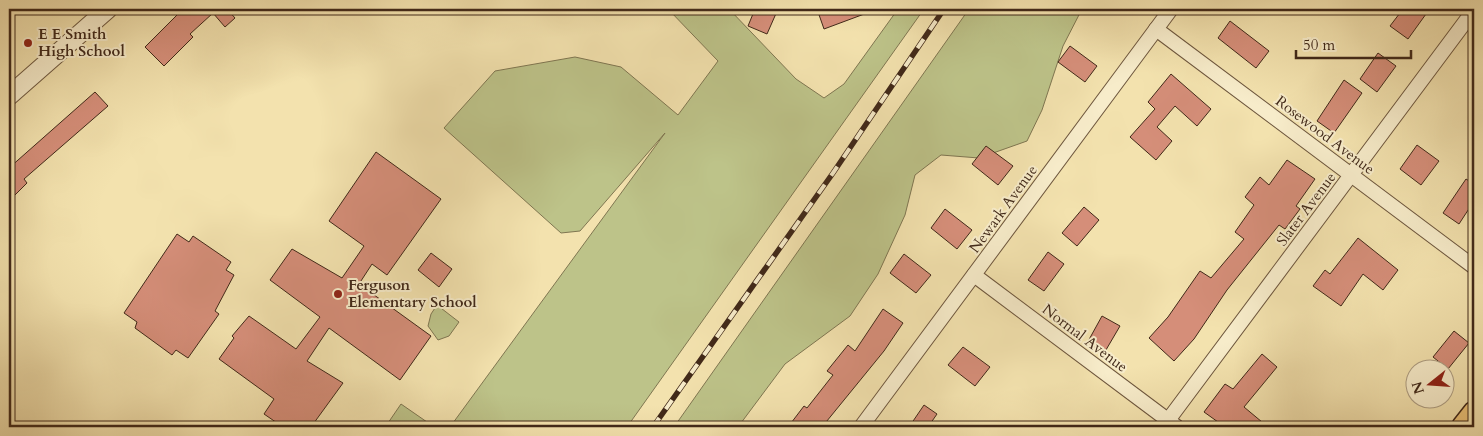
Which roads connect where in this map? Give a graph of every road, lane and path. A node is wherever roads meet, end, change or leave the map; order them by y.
1 (108, 9) edge
2 (1171, 9) edge
3 (1474, 10) edge
4 (1156, 29) junction
5 (9, 96) edge
6 (1352, 175) junction
7 (1474, 267) edge
8 (974, 275) junction
9 (1169, 425) edge
10 (861, 427) edge

1 - 5 street
2 - 4 street, Newark Avenue
3 - 6 street, Slater Avenue
4 - 6 street, Rosewood Avenue
4 - 8 street, Newark Avenue
6 - 7 street, Rosewood Avenue
6 - 9 street, Slater Avenue
8 - 9 street, Normal Avenue
8 - 10 street, Newark Avenue

